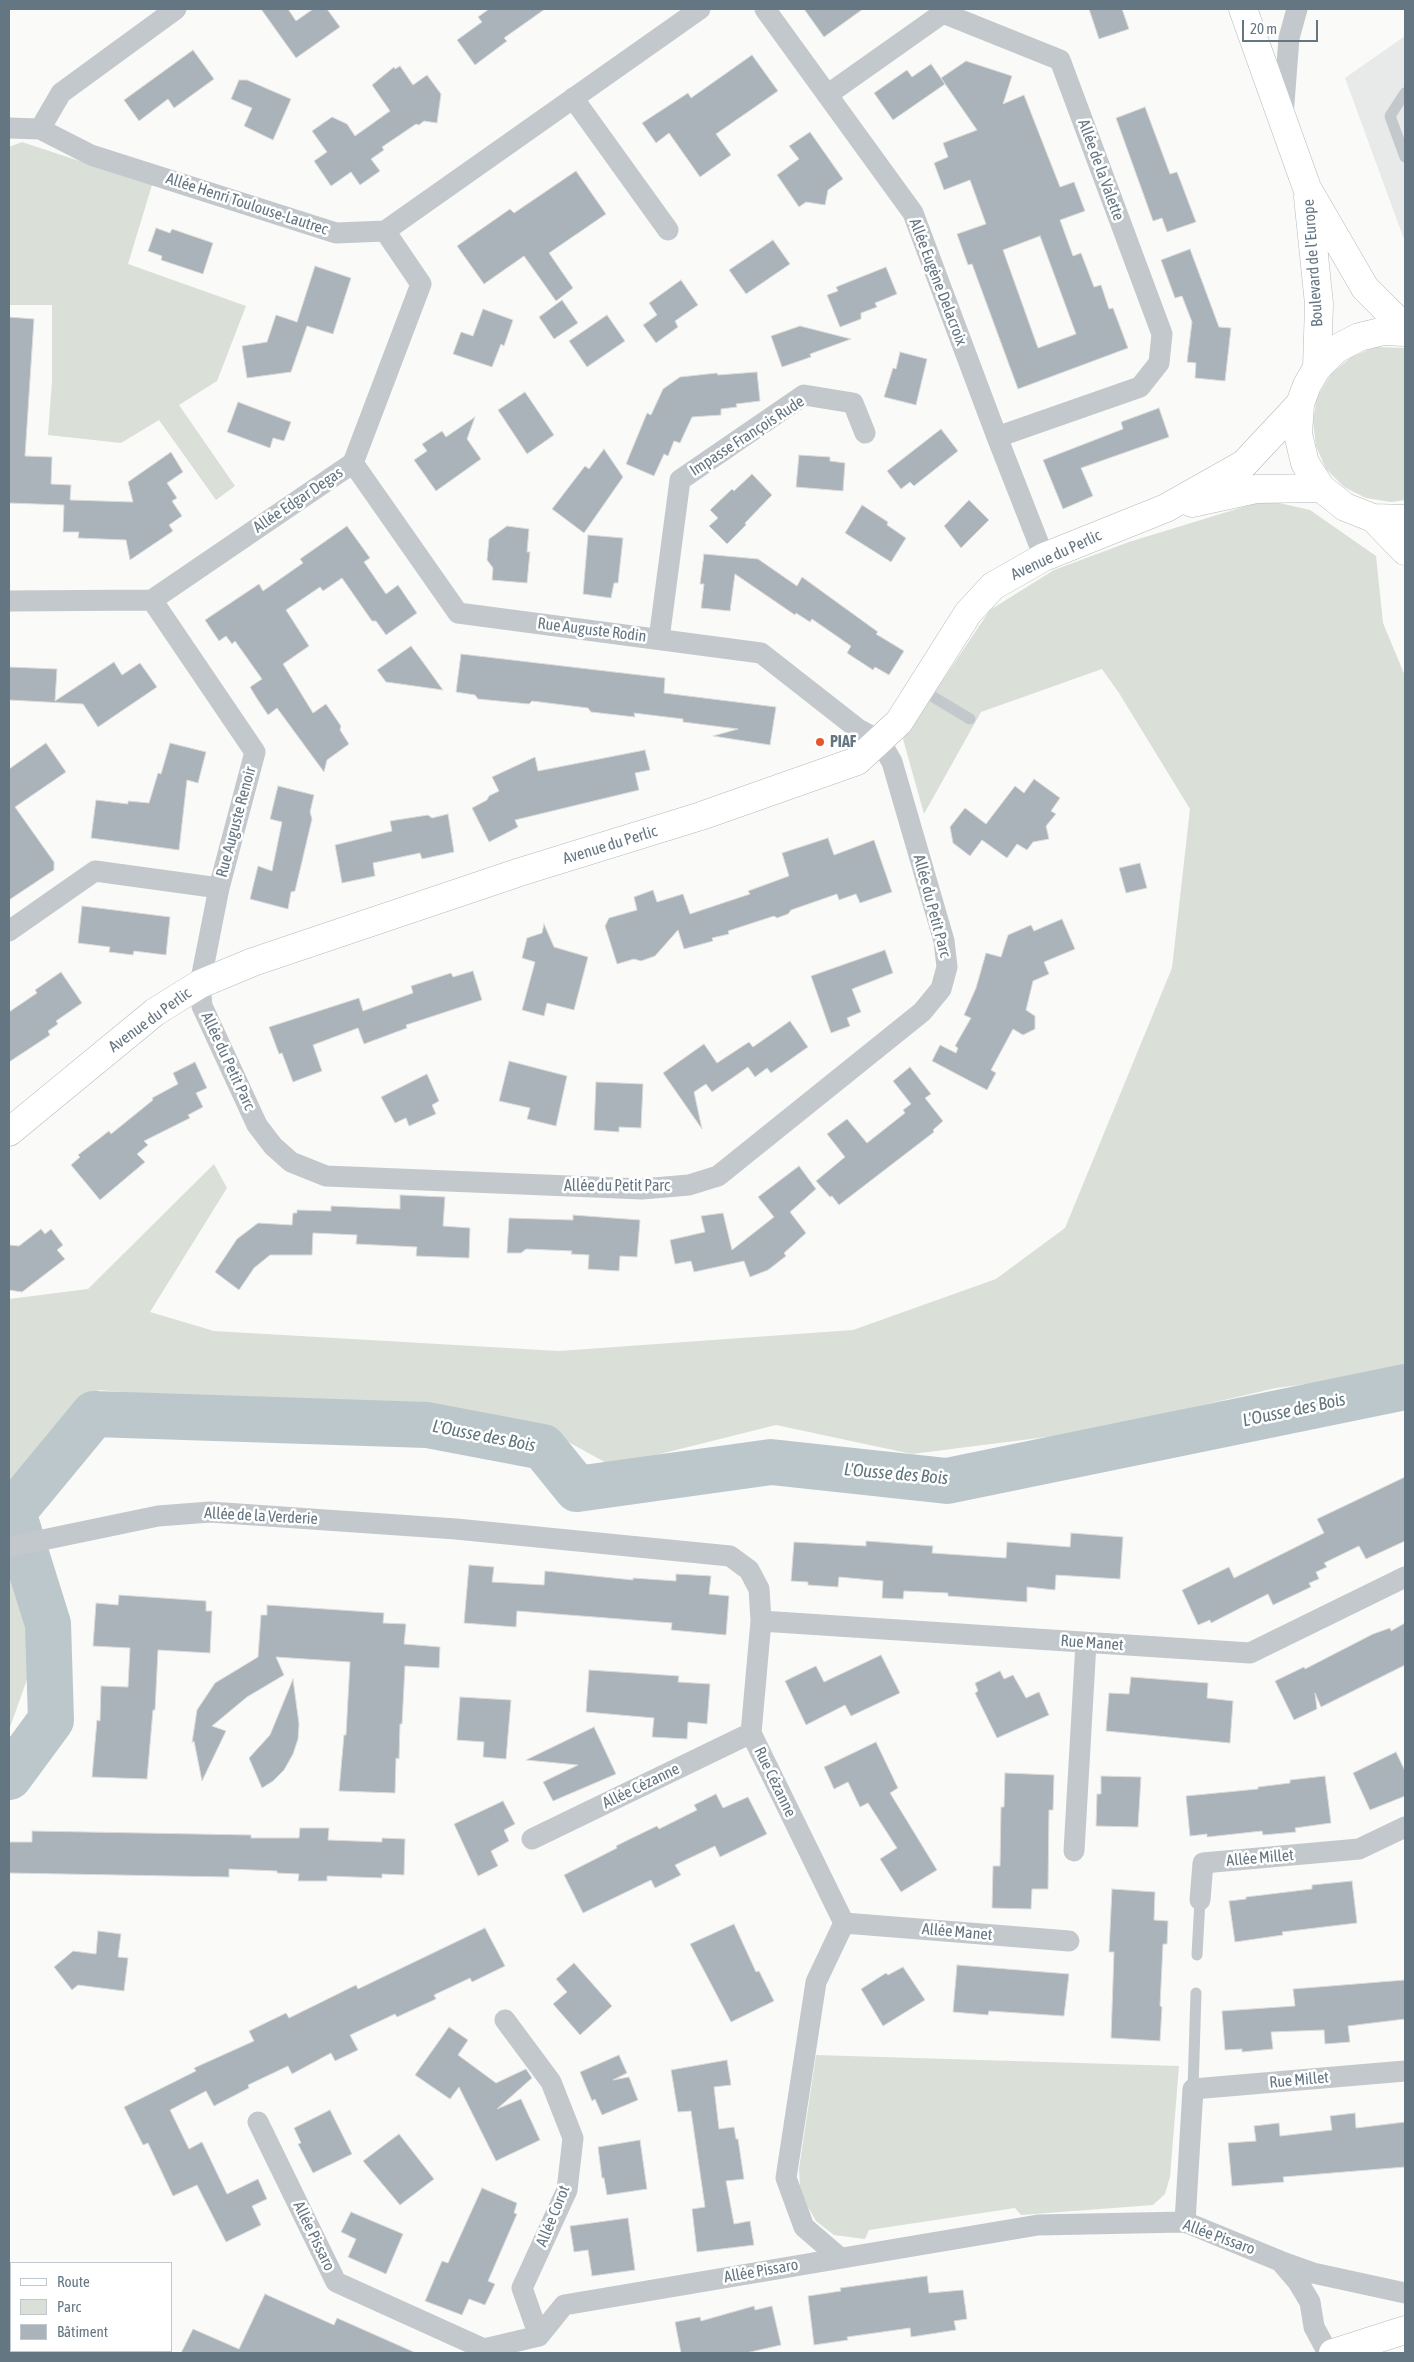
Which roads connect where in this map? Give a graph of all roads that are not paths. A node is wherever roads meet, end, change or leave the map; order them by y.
1 (176, 9) edge
2 (700, 9) edge
3 (765, 9) edge
4 (1243, 9) edge
5 (1297, 9) edge
6 (1405, 93) edge
7 (827, 95) junction
8 (573, 98) junction
9 (1283, 119) junction
10 (9, 128) edge
11 (40, 129) junction
12 (1405, 157) edge
13 (1307, 188) junction
14 (668, 230) dead end
15 (385, 231) junction
16 (1405, 328) edge
17 (1405, 332) edge
18 (1317, 368) junction
19 (1300, 404) junction
20 (865, 433) dead end
21 (997, 437) junction
22 (353, 463) junction
23 (1321, 488) junction
24 (1166, 508) junction
25 (1373, 518) junction
26 (1405, 519) edge
27 (1405, 551) edge
28 (1044, 557) junction
29 (152, 600) junction
30 (9, 601) edge
31 (658, 639) junction
32 (920, 688) junction
33 (970, 719) dead end
34 (880, 741) junction
35 (219, 888) junction
36 (9, 931) edge
37 (200, 984) junction
38 (9, 1132) edge
39 (456, 1529) joint
40 (9, 1546) edge
41 (1405, 1576) edge
42 (761, 1621) junction
43 (1086, 1643) junction
44 (751, 1733) junction
45 (1405, 1828) edge
46 (532, 1839) dead end
47 (1074, 1851) dead end
48 (1200, 1900) joint
49 (844, 1923) junction
50 (1069, 1941) dead end
51 (1197, 1955) dead end
52 (1196, 1993) dead end
53 (505, 2020) dead end
54 (1405, 2071) edge
55 (1193, 2089) junction
56 (258, 2122) dead end
57 (1185, 2222) junction
58 (840, 2258) junction
59 (1280, 2261) junction
60 (1405, 2293) edge
61 (1400, 2334) edge
62 (539, 2336) junction
63 (1328, 2353) edge
64 (1333, 2353) edge

1 - 11 street
2 - 8 street
3 - 7 street, Allée Eugène Delacroix
4 - 9 street, Boulevard de l'Europe
5 - 9 street
6 - 12 lane
7 - 21 street, Allée Eugène Delacroix
7 - 21 street, Allée de la Valette
8 - 14 street
8 - 15 street
9 - 13 street, Boulevard de l'Europe
10 - 11 street, Allée Henri Toulouse-Lautrec
11 - 15 street, Allée Henri Toulouse-Lautrec
13 - 16 street, Boulevard de l'Europe
13 - 18 street, Boulevard de l'Europe
15 - 22 street, Allée Edgar Degas
17 - 18 street
18 - 19 street
19 - 23 street
19 - 24 street, Avenue du Perlic
20 - 31 street, Impasse François Rude
21 - 28 street, Allée Eugène Delacroix
22 - 29 street, Allée Edgar Degas
22 - 31 street, Rue Auguste Rodin
23 - 24 street, Avenue du Perlic
23 - 25 street
24 - 28 street, Avenue du Perlic
25 - 26 street
25 - 27 street
28 - 32 street, Avenue du Perlic
29 - 30 street
29 - 35 street, Rue Auguste Renoir
31 - 34 street, Rue Auguste Rodin
32 - 33 lane
32 - 34 street, Avenue du Perlic
34 - 37 street, Avenue du Perlic
34 - 37 street, Allée du Petit Parc
35 - 36 street
35 - 37 street, Rue Auguste Renoir
37 - 38 street, Avenue du Perlic
39 - 40 street, Allée de la Verderie
39 - 42 street, Rue Cézanne
41 - 43 street, Rue Manet
42 - 43 street, Rue Manet
42 - 44 street, Rue Cézanne
43 - 47 street
44 - 46 street, Allée Cézanne
44 - 49 street, Rue Cézanne
45 - 48 street, Allée Millet
48 - 51 lane, Allée Millet
49 - 50 street, Allée Manet
49 - 58 street
52 - 55 lane
53 - 62 street, Allée Corot
54 - 55 street, Rue Millet
55 - 57 street
56 - 62 street, Allée Pissaro
57 - 58 street, Allée Pissaro
57 - 59 street, Allée Pissaro
58 - 62 street, Allée Pissaro
59 - 60 street
59 - 63 street, Allée Pissaro
61 - 64 street

